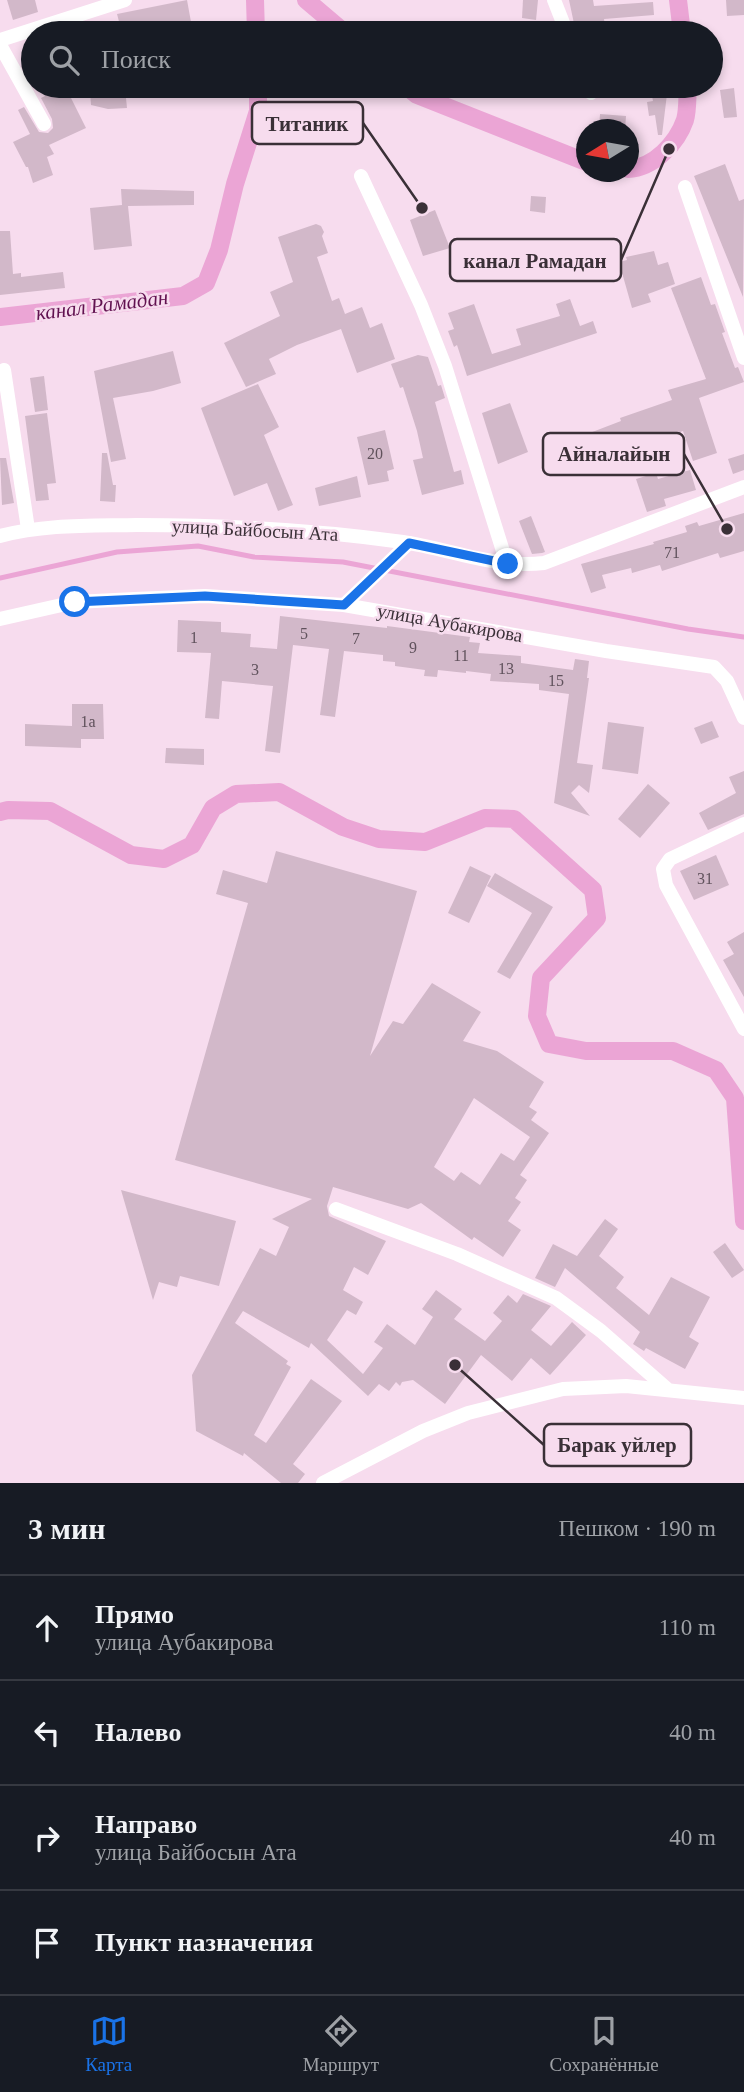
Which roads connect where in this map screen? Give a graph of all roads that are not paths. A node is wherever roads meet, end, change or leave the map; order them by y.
1 (125, 0) edge
2 (554, 0) edge
3 (62, 21) edge
4 (562, 21) edge
5 (21, 35) edge
6 (0, 42) edge
7 (21, 81) edge
8 (30, 98) edge
9 (44, 124) dead end
10 (361, 176) dead end
11 (685, 187) dead end
12 (744, 358) edge
13 (4, 370) dead end
14 (744, 487) edge
15 (28, 529) junction
16 (0, 536) edge
17 (409, 543) junction
18 (508, 564) junction
19 (344, 605) junction
20 (0, 619) edge
21 (744, 718) edge
22 (744, 824) edge
23 (744, 1029) edge
24 (335, 1209) dead end
25 (666, 1388) junction
26 (744, 1398) edge
27 (323, 1483) edge

1 - 3 street
2 - 4 street
5 - 6 street
6 - 7 street
8 - 9 street
10 - 18 street
11 - 12 street
13 - 15 street
14 - 18 street, улица Байбосын Ата
15 - 16 street, улица Байбосын Ата
15 - 17 street, улица Байбосын Ата
17 - 18 street, улица Байбосын Ата
17 - 19 street
19 - 20 street, улица Аубакирова
19 - 21 street, улица Аубакирова
22 - 23 street
24 - 25 street
25 - 26 street
25 - 27 street

